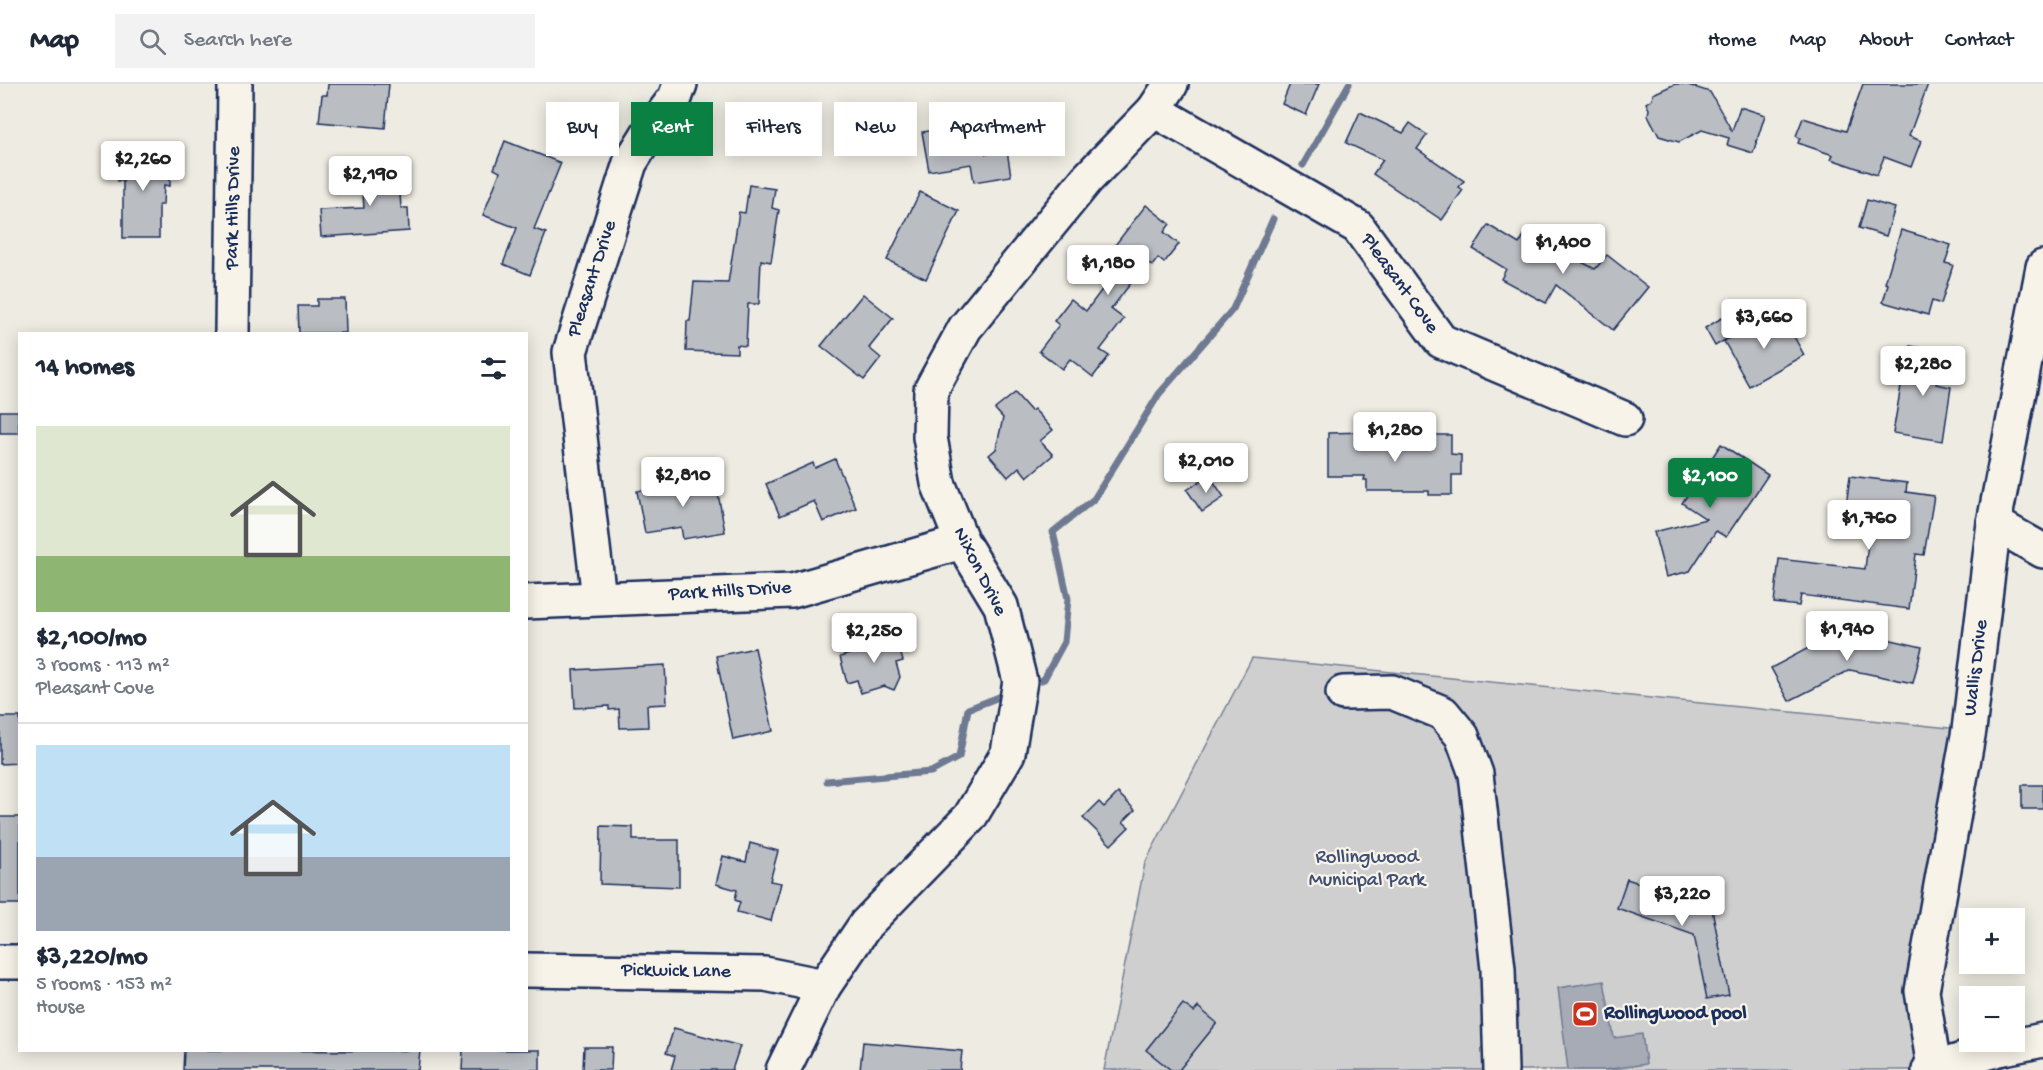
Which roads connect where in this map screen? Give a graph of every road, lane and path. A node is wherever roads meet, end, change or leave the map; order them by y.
1 (235, 84) edge
2 (680, 84) edge
3 (1162, 97) edge
4 (2043, 267) edge
5 (232, 332) edge
6 (1625, 419) dead end
7 (1994, 523) junction
8 (962, 542) junction
9 (2043, 551) edge
10 (599, 598) junction
11 (528, 602) edge
12 (1343, 693) dead end
13 (0, 962) edge
14 (18, 962) edge
15 (528, 970) edge
16 (824, 986) junction
17 (2043, 1040) edge
18 (1931, 1069) edge
19 (783, 1070) edge
20 (1501, 1070) edge

1 - 5 street, Park Hills Drive
2 - 10 street, Pleasant Drive
3 - 6 street, Pleasant Cove
3 - 8 street, Nixon Drive
4 - 7 street, Wallis Drive
7 - 9 street
7 - 18 street, Wallis Drive
8 - 10 street, Park Hills Drive
8 - 16 street, Nixon Drive
10 - 11 street, Park Hills Drive
12 - 20 street
13 - 14 street
15 - 16 street, Pickwick Lane
16 - 19 street, Nixon Drive
17 - 18 street

